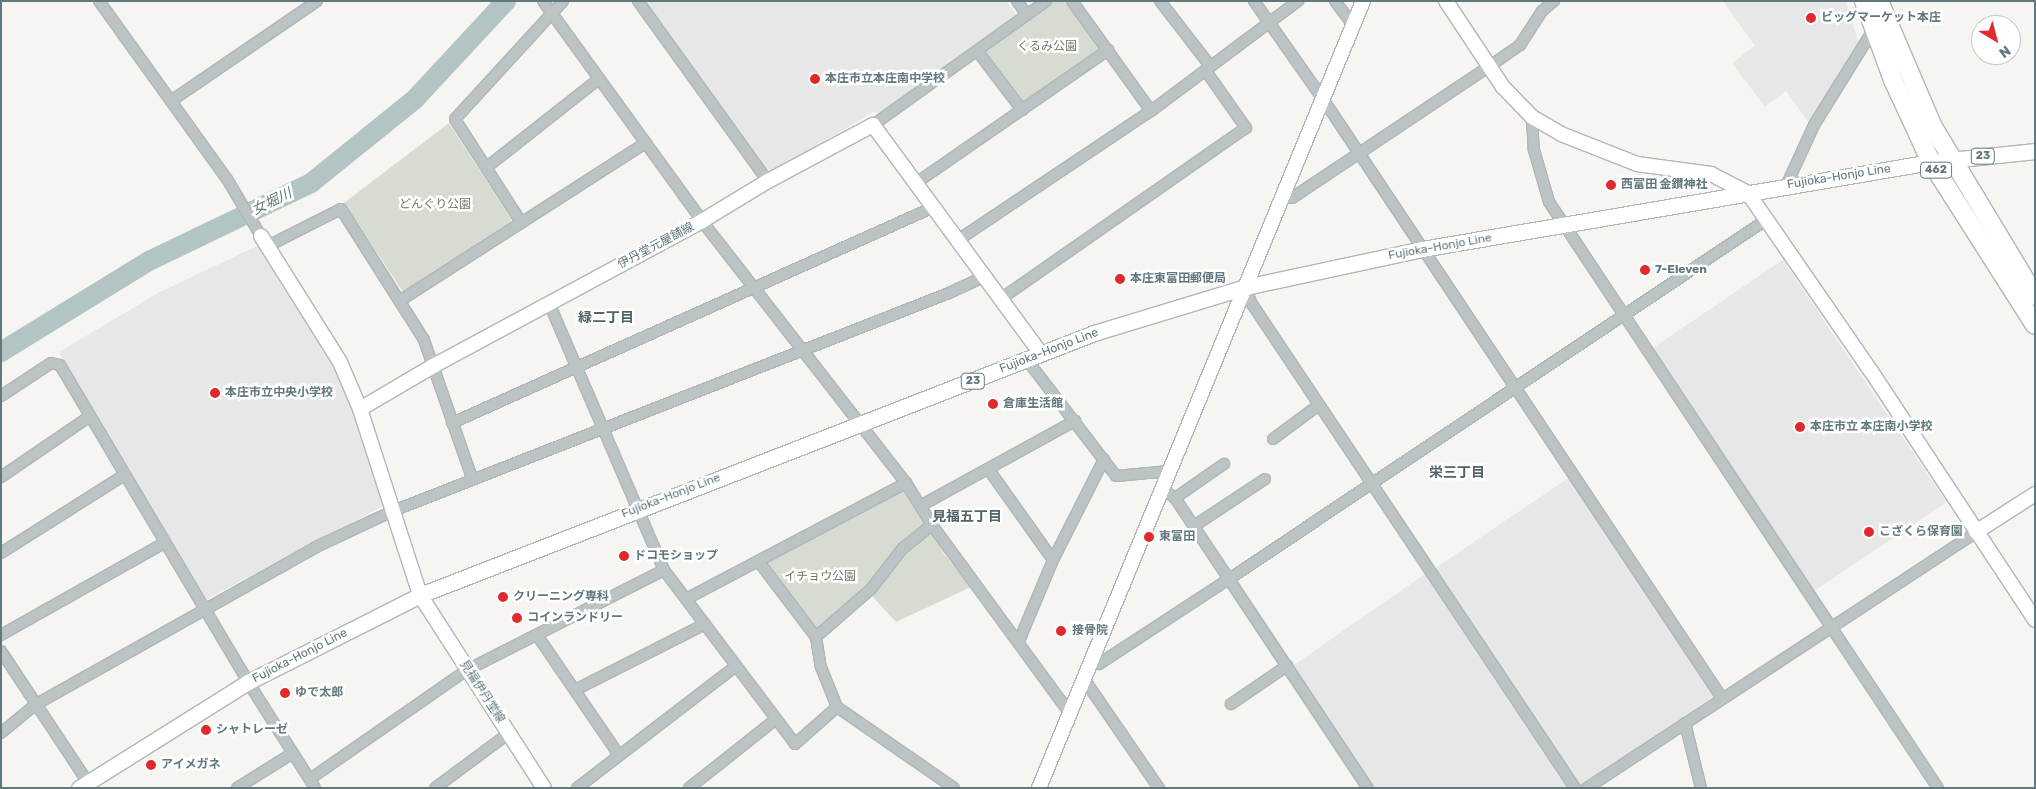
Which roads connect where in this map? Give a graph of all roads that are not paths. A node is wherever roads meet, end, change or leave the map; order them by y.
1 (99, 1) edge
2 (317, 1) edge
3 (563, 1) edge
4 (638, 1) edge
5 (1017, 1) edge
6 (1046, 1) edge
7 (1072, 1) edge
8 (1160, 1) edge
9 (1254, 1) edge
10 (1298, 1) edge
11 (1335, 1) edge
12 (1363, 1) edge
13 (1446, 1) edge
14 (1554, 1) edge
15 (1864, 1) edge
16 (544, 2) edge
17 (1885, 5) edge
18 (552, 13) junction
19 (1027, 15) junction
20 (1270, 24) junction
21 (1353, 25) junction
22 (1873, 30) junction
23 (1108, 50) junction
24 (978, 52) junction
25 (1490, 66) junction
26 (1208, 69) junction
27 (599, 79) junction
28 (1323, 99) junction
29 (171, 102) junction
30 (1022, 110) junction
31 (1151, 111) junction
32 (1532, 117) junction
33 (873, 125) junction
34 (646, 143) junction
35 (2035, 151) edge
36 (1359, 152) junction
37 (1951, 159) junction
38 (1931, 162) junction
39 (487, 167) junction
40 (768, 181) junction
41 (916, 183) junction
42 (1786, 186) junction
43 (1748, 193) junction
44 (1283, 196) junction
45 (934, 207) junction
46 (1766, 220) junction
47 (702, 221) junction
48 (521, 222) junction
49 (1564, 227) junction
50 (958, 240) junction
51 (263, 242) junction
52 (1422, 249) junction
53 (985, 276) junction
54 (753, 287) junction
55 (1246, 287) junction
56 (2035, 296) edge
57 (1002, 298) junction
58 (401, 300) junction
59 (549, 303) junction
60 (1624, 316) junction
61 (2035, 325) edge
62 (805, 350) junction
63 (1034, 357) junction
64 (433, 366) junction
65 (579, 367) junction
66 (1516, 389) junction
67 (1, 396) edge
68 (1319, 404) junction
69 (360, 409) junction
70 (89, 417) junction
71 (1075, 421) junction
72 (452, 423) junction
73 (862, 423) junction
74 (604, 428) junction
75 (1273, 439) dead end
76 (1104, 459) junction
77 (1224, 464) dead end
78 (989, 470) junction
79 (1170, 471) junction
80 (123, 476) junction
81 (1, 477) edge
82 (472, 478) junction
83 (1265, 478) dead end
84 (906, 483) junction
85 (1373, 483) junction
86 (1162, 489) junction
87 (2035, 494) edge
88 (1175, 498) junction
89 (922, 504) junction
90 (638, 509) junction
91 (393, 511) junction
92 (932, 525) junction
93 (1194, 526) junction
94 (1976, 532) junction
95 (164, 543) junction
96 (1, 553) edge
97 (1054, 560) junction
98 (759, 562) junction
99 (664, 570) junction
100 (1229, 579) junction
101 (420, 595) junction
102 (686, 599) junction
103 (205, 610) junction
104 (2035, 620) edge
105 (705, 624) junction
106 (1831, 626) junction
107 (537, 635) junction
108 (1, 636) edge
109 (816, 637) junction
110 (1019, 641) junction
111 (1, 650) edge
112 (1090, 664) junction
113 (736, 666) junction
114 (1287, 666) junction
115 (468, 670) junction
116 (1084, 679) junction
117 (248, 682) junction
118 (574, 690) junction
119 (1722, 698) junction
120 (1231, 704) dead end
121 (35, 705) junction
122 (837, 707) junction
123 (1069, 712) junction
124 (776, 719) junction
125 (1685, 723) junction
126 (1, 733) edge
127 (508, 733) junction
128 (293, 753) junction
129 (619, 755) junction
130 (312, 783) edge
131 (86, 786) edge
132 (696, 786) edge
133 (1701, 787) edge
134 (236, 788) edge
135 (435, 788) edge
136 (544, 788) edge
137 (577, 788) edge
138 (954, 788) edge
139 (1038, 788) edge
140 (1159, 788) edge
141 (1368, 788) edge
142 (1575, 788) edge
143 (1587, 788) edge
144 (1938, 788) edge

1 - 29 street
2 - 29 street
3 - 18 street
4 - 40 street
5 - 19 street
6 - 19 street
7 - 23 street
8 - 26 street
9 - 20 street
10 - 20 street
11 - 21 street
12 - 21 street
13 - 25 street
14 - 25 street
15 - 22 highway, 462
16 - 18 street
17 - 22 street
17 - 37 highway, 462
18 - 27 street
18 - 39 street
19 - 24 street
20 - 26 street
20 - 28 street
21 - 28 street
22 - 38 highway, 462
22 - 42 street
23 - 30 street
23 - 31 street
24 - 30 street
24 - 33 street
25 - 32 street
25 - 36 street
26 - 31 street
26 - 57 street
27 - 34 street
27 - 39 street
28 - 36 street
28 - 44 street
29 - 51 street
30 - 41 street
31 - 50 street
32 - 43 street
32 - 49 street
33 - 40 street, 伊丹堂元屋舗線
33 - 41 street
34 - 47 street
34 - 48 street
35 - 37 main road, Fujioka-Honjo Line / 23
36 - 44 street
36 - 52 street
37 - 38 main road, Fujioka-Honjo Line / 23
37 - 56 highway, 462
38 - 42 main road, Fujioka-Honjo Line / 23
38 - 61 highway, 462
39 - 48 street
40 - 47 street, 伊丹堂元屋舗線
41 - 45 street
42 - 43 main road, Fujioka-Honjo Line / 23
43 - 46 street
43 - 49 main road, Fujioka-Honjo Line / 23
44 - 55 street
45 - 50 street
45 - 54 street
46 - 60 street
46 - 94 street
47 - 54 street
47 - 59 street, 伊丹堂元屋舗線
48 - 58 street
49 - 52 main road, Fujioka-Honjo Line / 23
49 - 60 street
50 - 53 street
51 - 58 street
51 - 69 street
52 - 55 main road, Fujioka-Honjo Line / 23
52 - 66 street
53 - 57 street
53 - 62 street
54 - 62 street
54 - 65 street
55 - 63 main road, Fujioka-Honjo Line / 23
55 - 68 street
55 - 79 street
57 - 63 street
58 - 64 street
59 - 64 street, 伊丹堂元屋舗線
59 - 65 street
60 - 66 street
60 - 106 street
62 - 73 street
62 - 74 street
63 - 71 street
63 - 73 main road, Fujioka-Honjo Line / 23
64 - 69 street, 伊丹堂元屋舗線
64 - 72 street
65 - 72 street
65 - 74 street
66 - 85 street
66 - 119 street
67 - 70 street
68 - 75 street
68 - 85 street
69 - 91 street
70 - 80 street
70 - 81 street
71 - 76 street
71 - 78 street
72 - 82 street
73 - 84 street
73 - 90 main road, Fujioka-Honjo Line / 23
74 - 82 street
74 - 90 street
76 - 79 street
76 - 97 street
77 - 88 street
78 - 89 street
78 - 97 street
79 - 86 street
80 - 95 street
80 - 96 street
82 - 91 street
83 - 93 street
84 - 89 street
84 - 98 street
85 - 100 street
85 - 142 street
86 - 88 street
86 - 112 street
87 - 94 street
88 - 93 street
89 - 92 street
90 - 99 street
90 - 101 main road, Fujioka-Honjo Line / 23
91 - 101 street
91 - 103 street
92 - 109 street
92 - 110 street
93 - 100 street
94 - 104 street
94 - 106 street
95 - 103 street
95 - 108 street
97 - 110 street
98 - 102 street
98 - 109 street
99 - 102 street
99 - 107 street
100 - 112 street
100 - 114 street
101 - 115 street, 見福伊丹堂線
101 - 117 main road, Fujioka-Honjo Line / 23
102 - 105 street
103 - 117 street
103 - 121 street
105 - 113 street
105 - 118 street
106 - 119 street
106 - 144 street
107 - 115 street
107 - 118 street
109 - 122 street
110 - 123 street
111 - 121 street
112 - 116 street
113 - 124 street
113 - 129 street
114 - 120 street
114 - 141 street
115 - 127 street, 見福伊丹堂線
115 - 130 street
116 - 123 street
116 - 140 street
117 - 128 street
117 - 131 main road, Fujioka-Honjo Line / 23
118 - 129 street
119 - 125 street
121 - 126 street
121 - 131 street
122 - 124 street
122 - 138 street
123 - 139 street
124 - 132 street
125 - 133 street
125 - 143 street
127 - 135 street
127 - 136 street, 見福伊丹堂線
128 - 130 street
128 - 134 street
129 - 137 street

